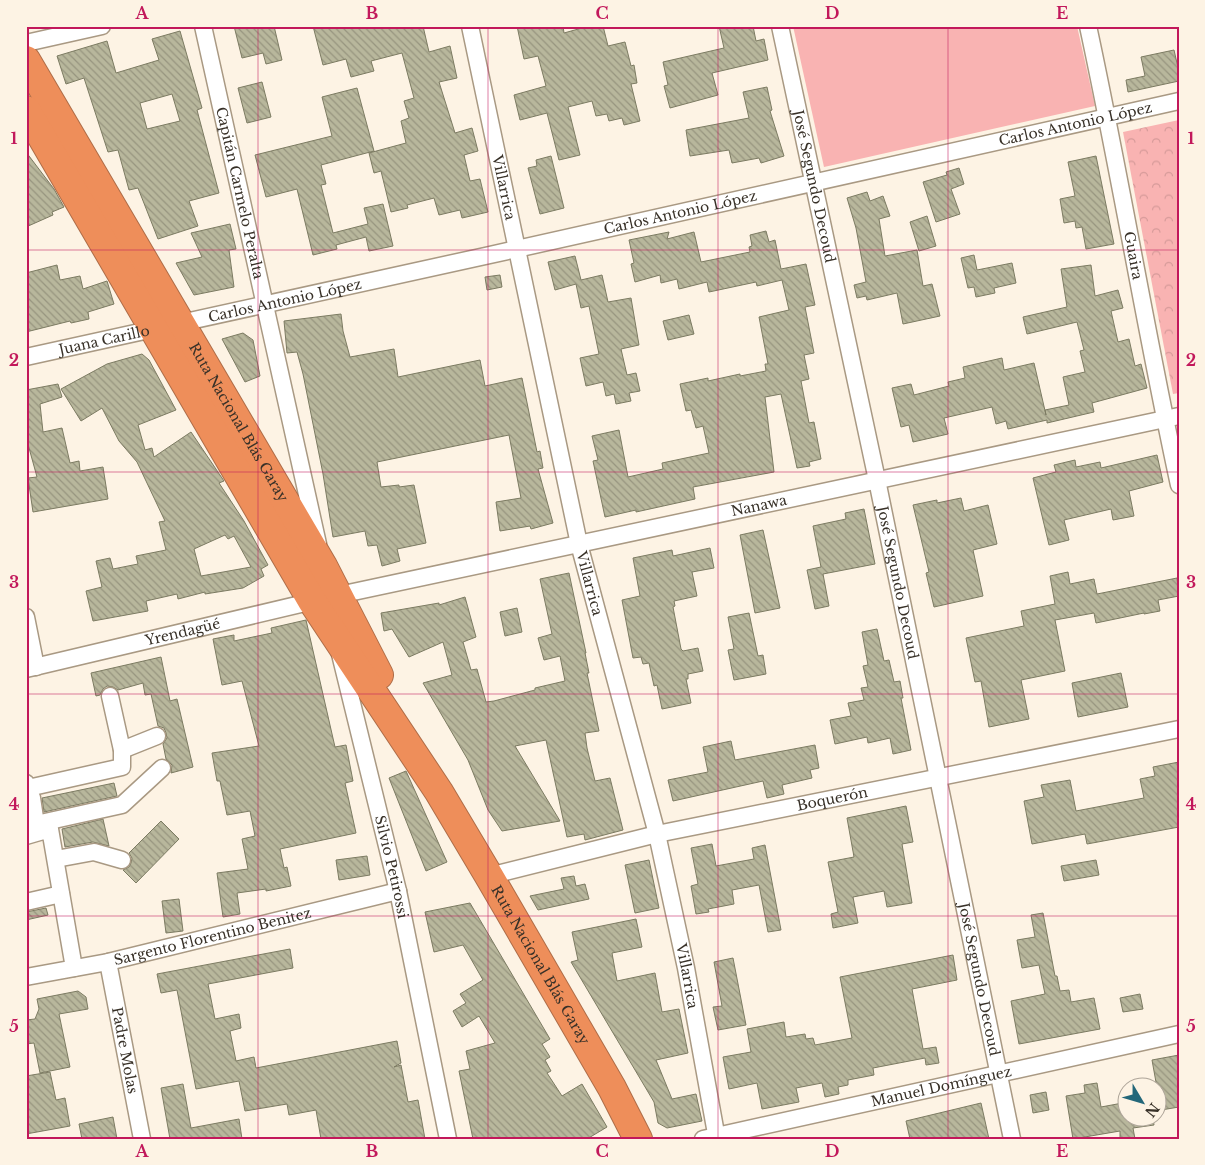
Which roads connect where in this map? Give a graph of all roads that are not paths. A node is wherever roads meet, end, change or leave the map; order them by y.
1 (102, 26) edge
2 (203, 26) edge
3 (470, 26) edge
4 (780, 26) edge
5 (1088, 26) edge
6 (26, 43) edge
7 (26, 60) edge
8 (1179, 101) edge
9 (26, 110) edge
10 (1108, 116) junction
11 (814, 181) junction
12 (518, 248) junction
13 (265, 306) junction
14 (181, 325) junction
15 (154, 330) junction
16 (26, 357) edge
17 (1172, 417) edge
18 (877, 480) junction
19 (1179, 485) edge
20 (580, 544) junction
21 (323, 566) junction
22 (339, 595) junction
23 (312, 601) junction
24 (26, 617) edge
25 (335, 636) junction
26 (31, 668) edge
27 (110, 696) dead end
28 (1179, 729) edge
29 (157, 736) dead end
30 (122, 750) junction
31 (162, 768) dead end
32 (938, 778) junction
33 (27, 786) edge
34 (439, 792) junction
35 (31, 832) edge
36 (657, 834) junction
37 (26, 847) edge
38 (56, 859) junction
39 (122, 860) dead end
40 (489, 876) junction
41 (398, 891) junction
42 (61, 894) junction
43 (26, 902) edge
44 (108, 962) junction
45 (74, 968) junction
46 (26, 977) edge
47 (1179, 1034) edge
48 (998, 1073) junction
49 (712, 1138) edge
50 (142, 1139) edge
51 (448, 1139) edge
52 (638, 1139) edge
53 (1012, 1139) edge

1 - 6 street
2 - 13 street, Capitán Carmelo Peralta
3 - 12 street, Villarrica
4 - 11 street, José Segundo Decoud
5 - 10 street, Guaira
7 - 14 highway, Ruta Nacional Blás Garay
8 - 10 street, Carlos Antonio López
9 - 15 highway, Ruta Nacional Blás Garay
10 - 11 street, Carlos Antonio López
10 - 17 street, Guaira
11 - 12 street, Carlos Antonio López
11 - 18 street, José Segundo Decoud
12 - 13 street, Carlos Antonio López
12 - 20 street, Villarrica
13 - 14 street, Carlos Antonio López
13 - 21 street, Capitán Carmelo Peralta
14 - 15 street, Juana Carillo
14 - 21 highway, Ruta Nacional Blás Garay
15 - 16 street, Juana Carillo
15 - 23 highway, Ruta Nacional Blás Garay
17 - 18 street, Nanawa
17 - 19 street, Guaira
18 - 20 street, Nanawa
18 - 32 street, José Segundo Decoud
20 - 22 street, Nanawa
20 - 36 street, Villarrica
21 - 22 highway, Ruta Nacional Blás Garay
22 - 23 street, Yrendagüé
22 - 25 street, Silvio Petirossi
22 - 34 highway, Ruta Nacional Blás Garay
23 - 25 highway, Ruta Nacional Blás Garay
23 - 26 street, Yrendagüé
24 - 26 street
25 - 34 highway, Ruta Nacional Blás Garay
25 - 41 street, Silvio Petirossi
27 - 30 street
28 - 32 street, Boquerón
29 - 30 street
30 - 33 street
31 - 35 street
32 - 36 street, Boquerón
32 - 48 street, José Segundo Decoud
33 - 35 street
34 - 40 highway, Ruta Nacional Blás Garay
35 - 37 street
35 - 38 street
36 - 40 street, Boquerón
36 - 49 street, Villarrica
38 - 39 street
38 - 42 street
40 - 52 highway, Ruta Nacional Blás Garay
41 - 44 street, Sargento Florentino Benitez
41 - 51 street, Silvio Petirossi
42 - 43 street
42 - 45 street
44 - 45 street, Sargento Florentino Benitez
44 - 50 street, Padre Molas
45 - 46 street, Sargento Florentino Benitez
47 - 48 street, Manuel Domínguez
48 - 49 street, Manuel Domínguez
48 - 53 street, José Segundo Decoud

